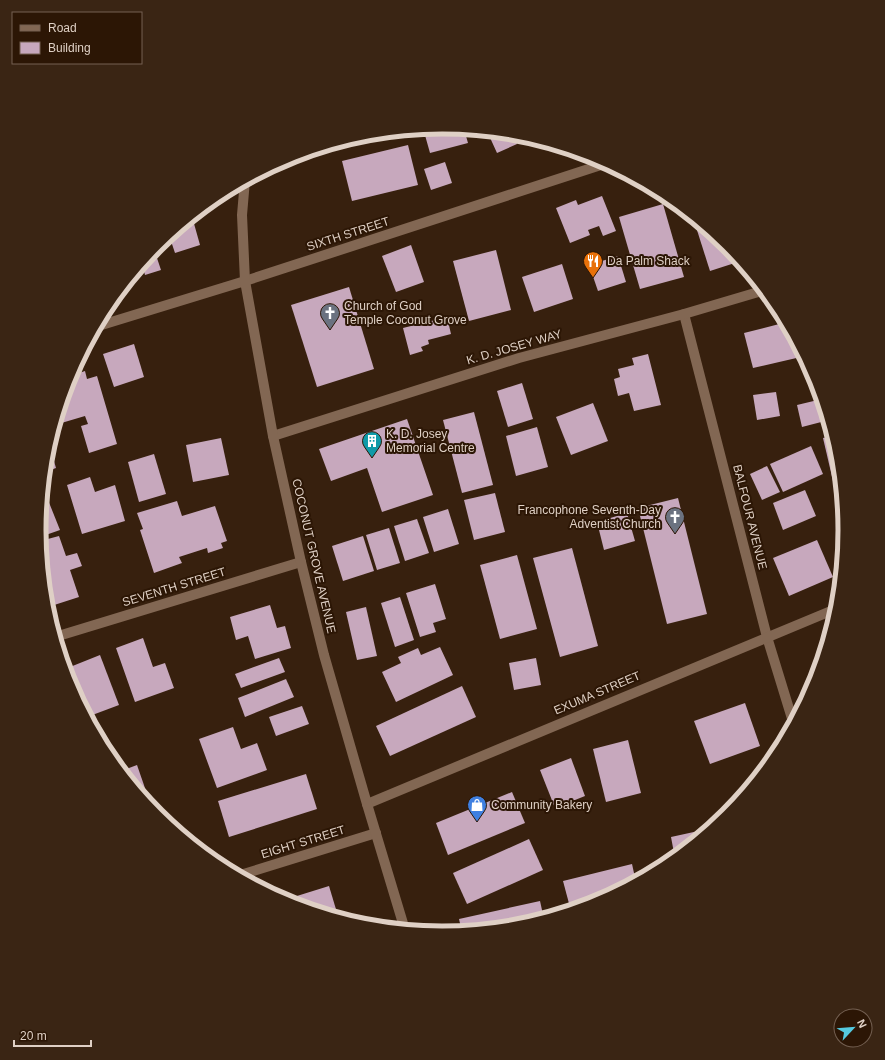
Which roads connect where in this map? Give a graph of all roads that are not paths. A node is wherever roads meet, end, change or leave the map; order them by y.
1 (598, 166) edge
2 (244, 187) edge
3 (245, 282) junction
4 (759, 292) edge
5 (684, 314) junction
6 (104, 325) edge
7 (273, 436) junction
8 (301, 562) junction
9 (830, 611) edge
10 (61, 635) edge
11 (768, 637) junction
12 (792, 717) edge
13 (367, 804) junction
14 (376, 833) junction
15 (245, 874) edge
16 (403, 924) edge

1 - 3 street, SIXTH STREET
2 - 3 street, COCONUT GROVE AVENUE
3 - 6 street, SIXTH STREET
3 - 7 street, COCONUT GROVE AVENUE
4 - 5 street, K. D. JOSEY WAY
5 - 7 street, K. D. JOSEY WAY
5 - 11 street, BALFOUR AVENUE
7 - 8 street, COCONUT GROVE AVENUE
8 - 10 street, SEVENTH STREET
8 - 13 street, COCONUT GROVE AVENUE
9 - 11 street, EXUMA STREET
11 - 12 street, BALFOUR AVENUE
11 - 13 street, EXUMA STREET
13 - 14 street, COCONUT GROVE AVENUE
14 - 15 street, EIGHT STREET
14 - 16 street, COCONUT GROVE AVENUE

